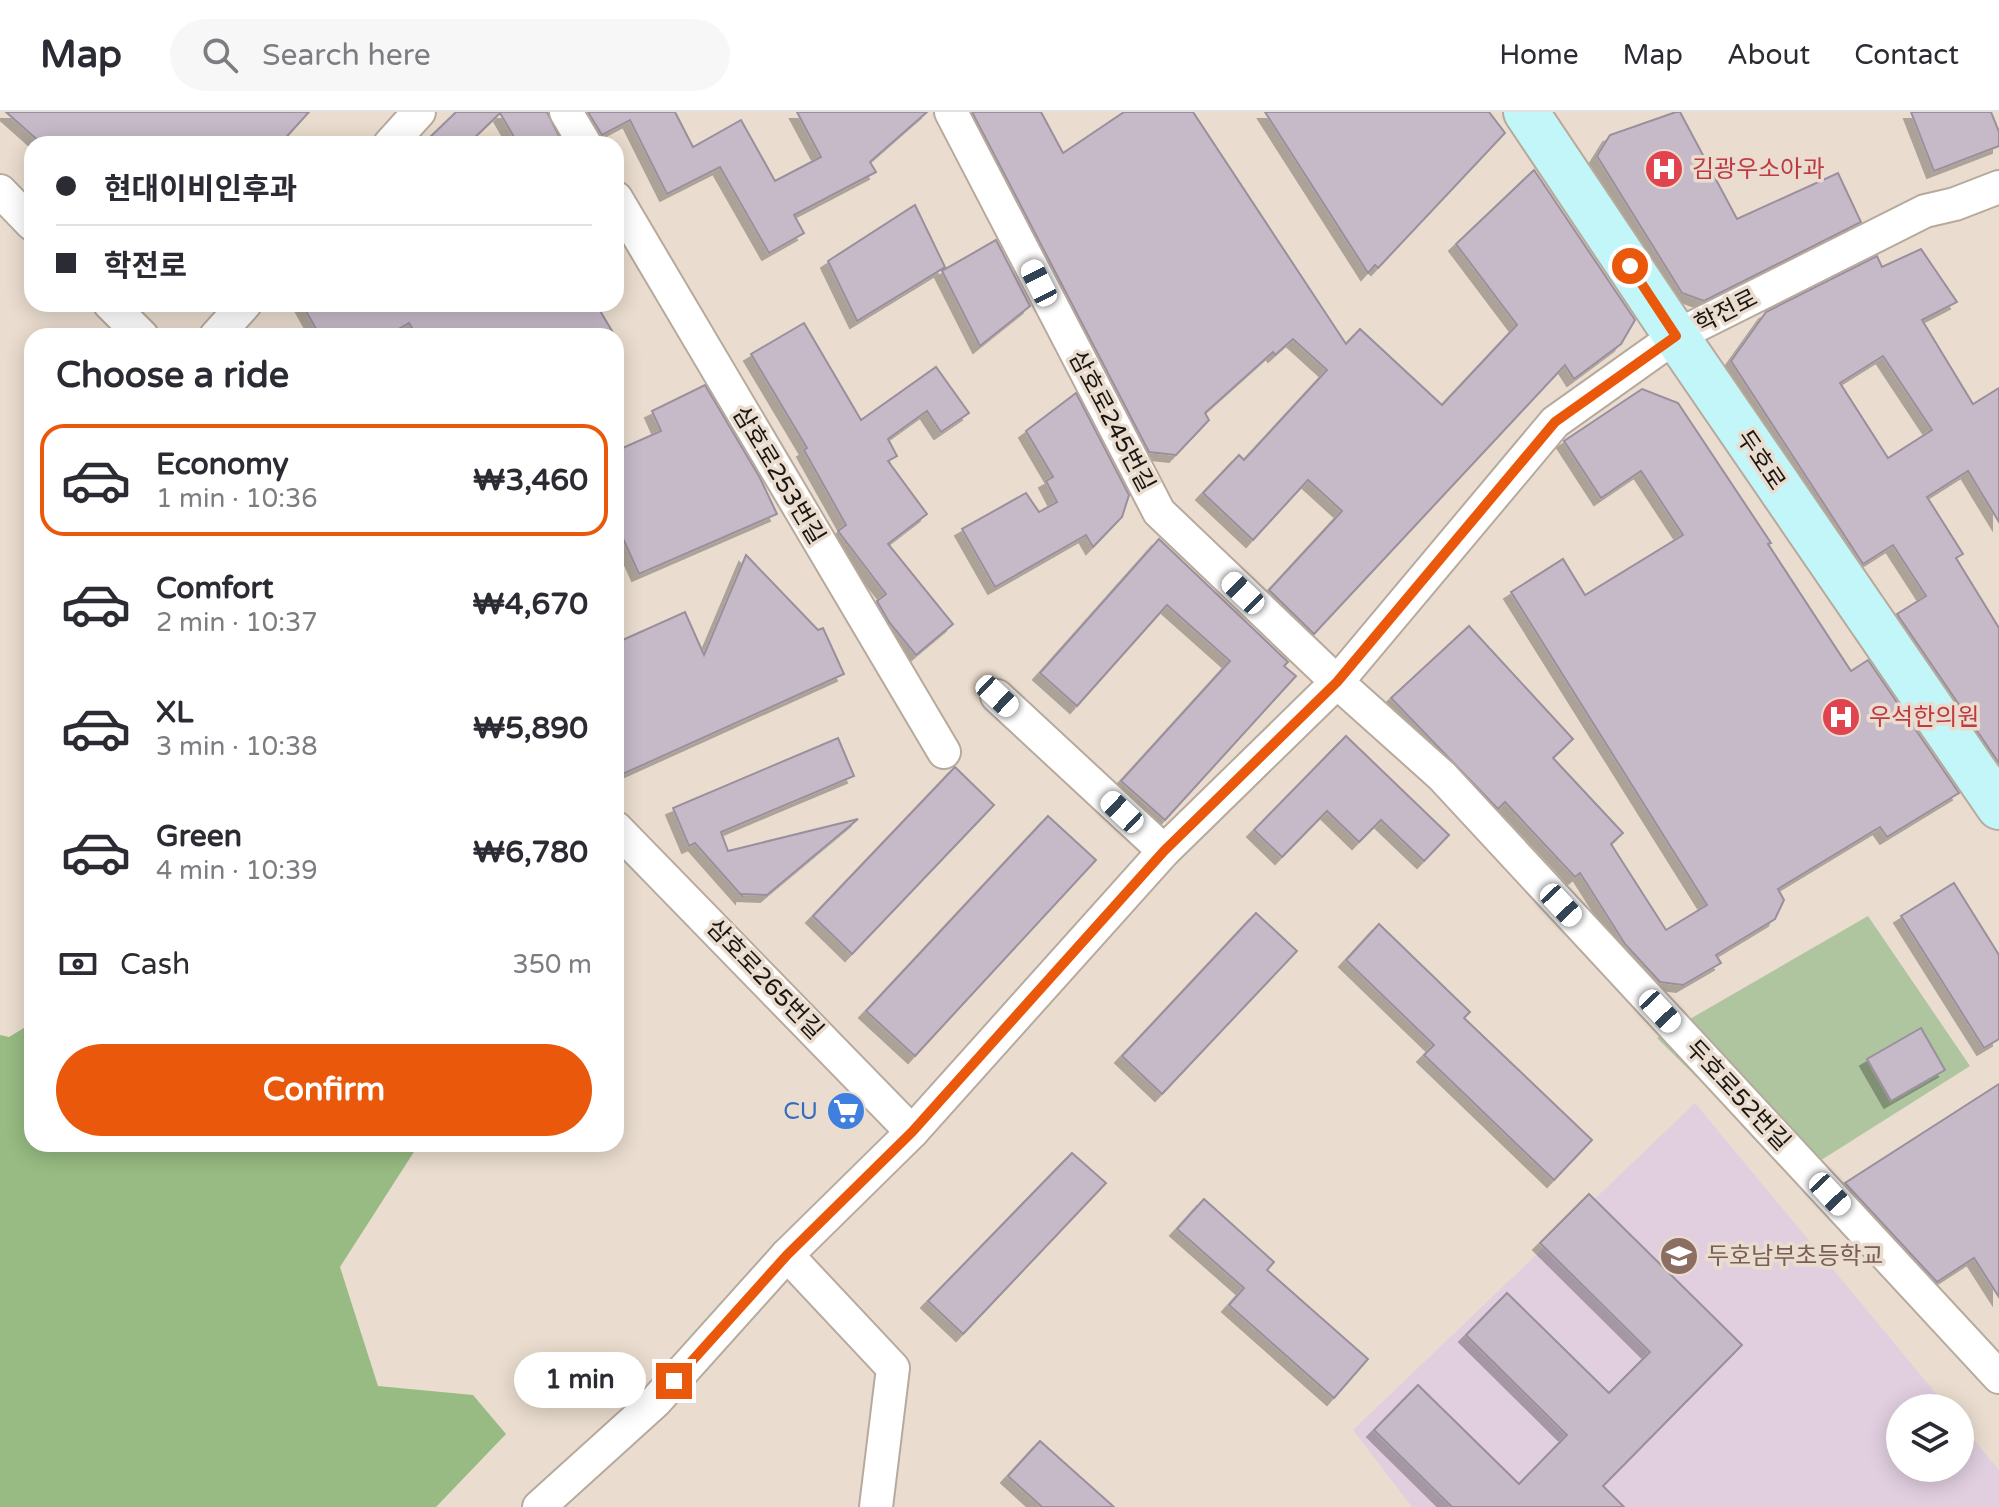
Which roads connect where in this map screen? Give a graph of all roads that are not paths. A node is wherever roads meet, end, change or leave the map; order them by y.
1 (419, 112) edge
2 (566, 112) edge
3 (951, 112) edge
4 (1526, 112) edge
5 (397, 136) edge
6 (580, 136) edge
7 (1999, 187) edge
8 (0, 191) edge
9 (624, 212) edge
10 (24, 216) edge
11 (118, 312) edge
12 (238, 312) edge
13 (134, 328) edge
14 (223, 328) edge
15 (1676, 336) junction
16 (1337, 682) junction
17 (997, 696) dead end
18 (944, 752) dead end
19 (1999, 807) edge
20 (624, 836) edge
21 (1164, 851) junction
22 (912, 1132) junction
23 (787, 1255) junction
24 (1999, 1377) edge
25 (539, 1507) edge
26 (876, 1507) edge

1 - 5 street
2 - 6 street
3 - 16 street, 삼호로245번길
4 - 15 street, 두호로
7 - 15 street, 학전로
8 - 10 street
9 - 18 street, 삼호로253번길
11 - 13 street
12 - 14 street
15 - 16 street, 학전로
15 - 19 street, 두호로
16 - 21 street, 학전로
16 - 24 street, 두호로52번길
17 - 21 street
20 - 22 street, 삼호로265번길
21 - 22 street, 학전로
22 - 23 street, 학전로
23 - 25 street, 학전로
23 - 26 street

